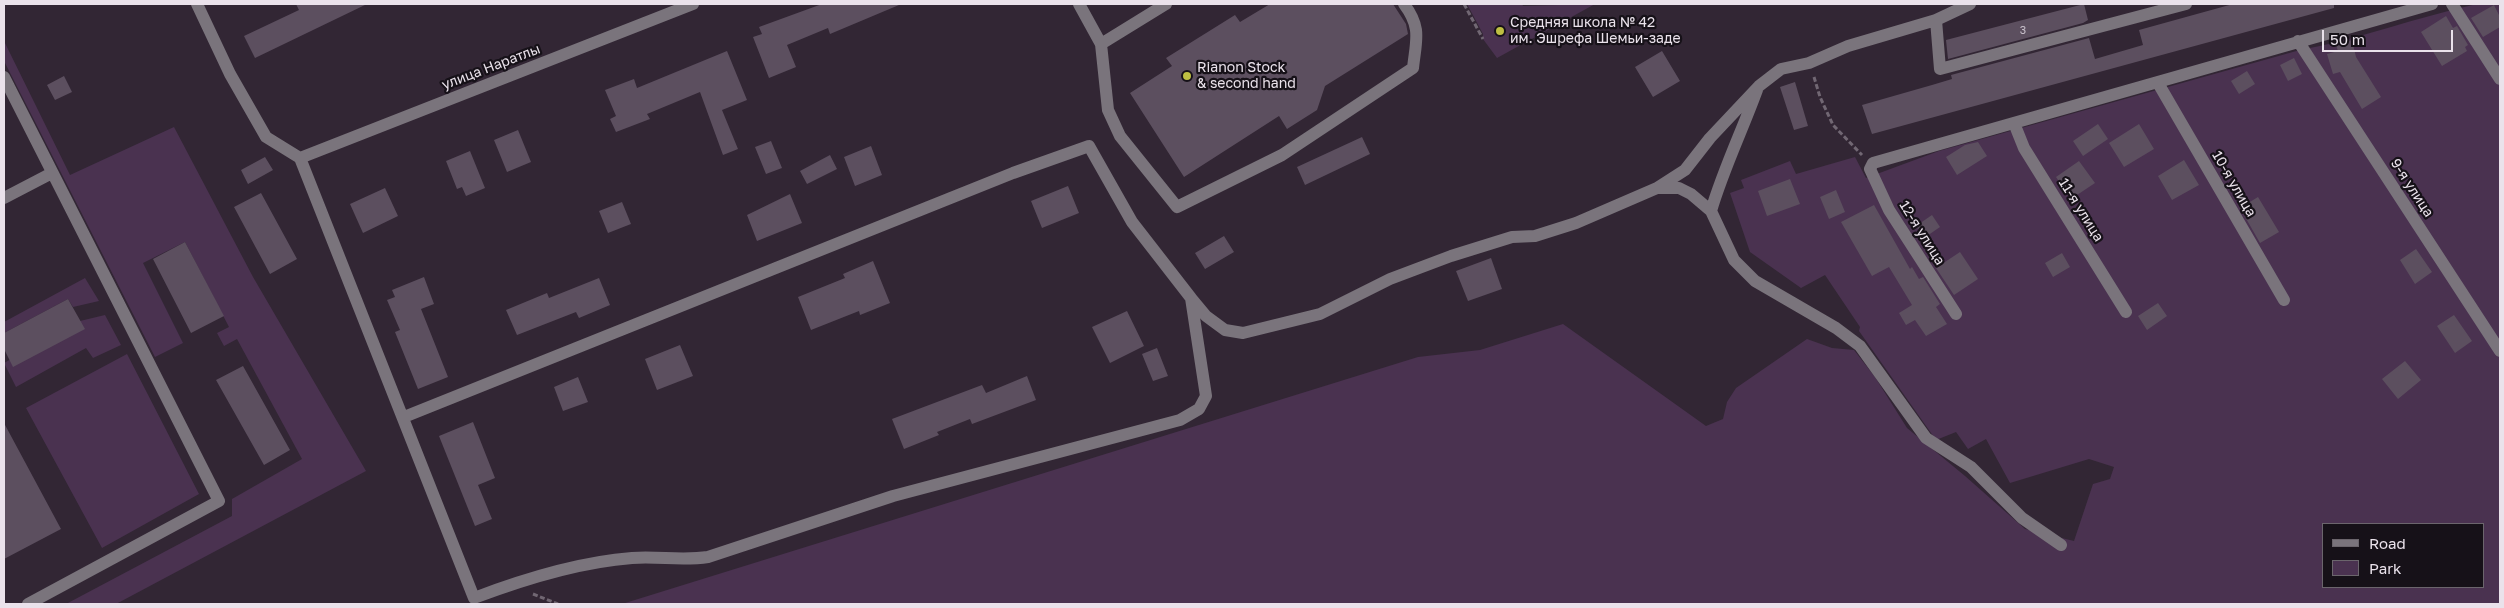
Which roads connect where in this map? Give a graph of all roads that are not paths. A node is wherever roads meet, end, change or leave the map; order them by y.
1 (197, 4) edge
2 (693, 4) edge
3 (1078, 4) edge
4 (1166, 4) edge
5 (1404, 4) edge
6 (1970, 4) edge
7 (2186, 4) edge
8 (2432, 4) edge
9 (2452, 4) edge
10 (1936, 20) junction
11 (2298, 41) junction
12 (1101, 44) junction
13 (4, 77) edge
14 (2500, 79) edge
15 (2158, 83) junction
16 (1759, 86) junction
17 (8, 94) edge
18 (2014, 123) junction
19 (300, 158) junction
20 (52, 173) junction
21 (1657, 188) junction
22 (4, 198) edge
23 (1711, 211) junction
24 (1191, 298) junction
25 (2284, 300) dead end
26 (2126, 312) dead end
27 (1956, 314) dead end
28 (2500, 351) edge
29 (404, 417) junction
30 (2061, 545) dead end
31 (28, 604) edge

1 - 19 street
2 - 19 street, улица Наратлы
3 - 12 street
4 - 12 street
5 - 12 street
6 - 10 street
7 - 10 street
8 - 11 street
9 - 14 street
10 - 16 street
11 - 15 street
11 - 28 street, 9-я улица
13 - 17 street
15 - 18 street
15 - 25 street, 10-я улица
16 - 21 street
16 - 23 street
17 - 20 street
18 - 26 street, 11-я улица
18 - 27 street, 12-я улица
19 - 29 street
20 - 22 street
20 - 31 street
21 - 23 street
21 - 24 street
23 - 30 street
24 - 29 street
24 - 29 street

